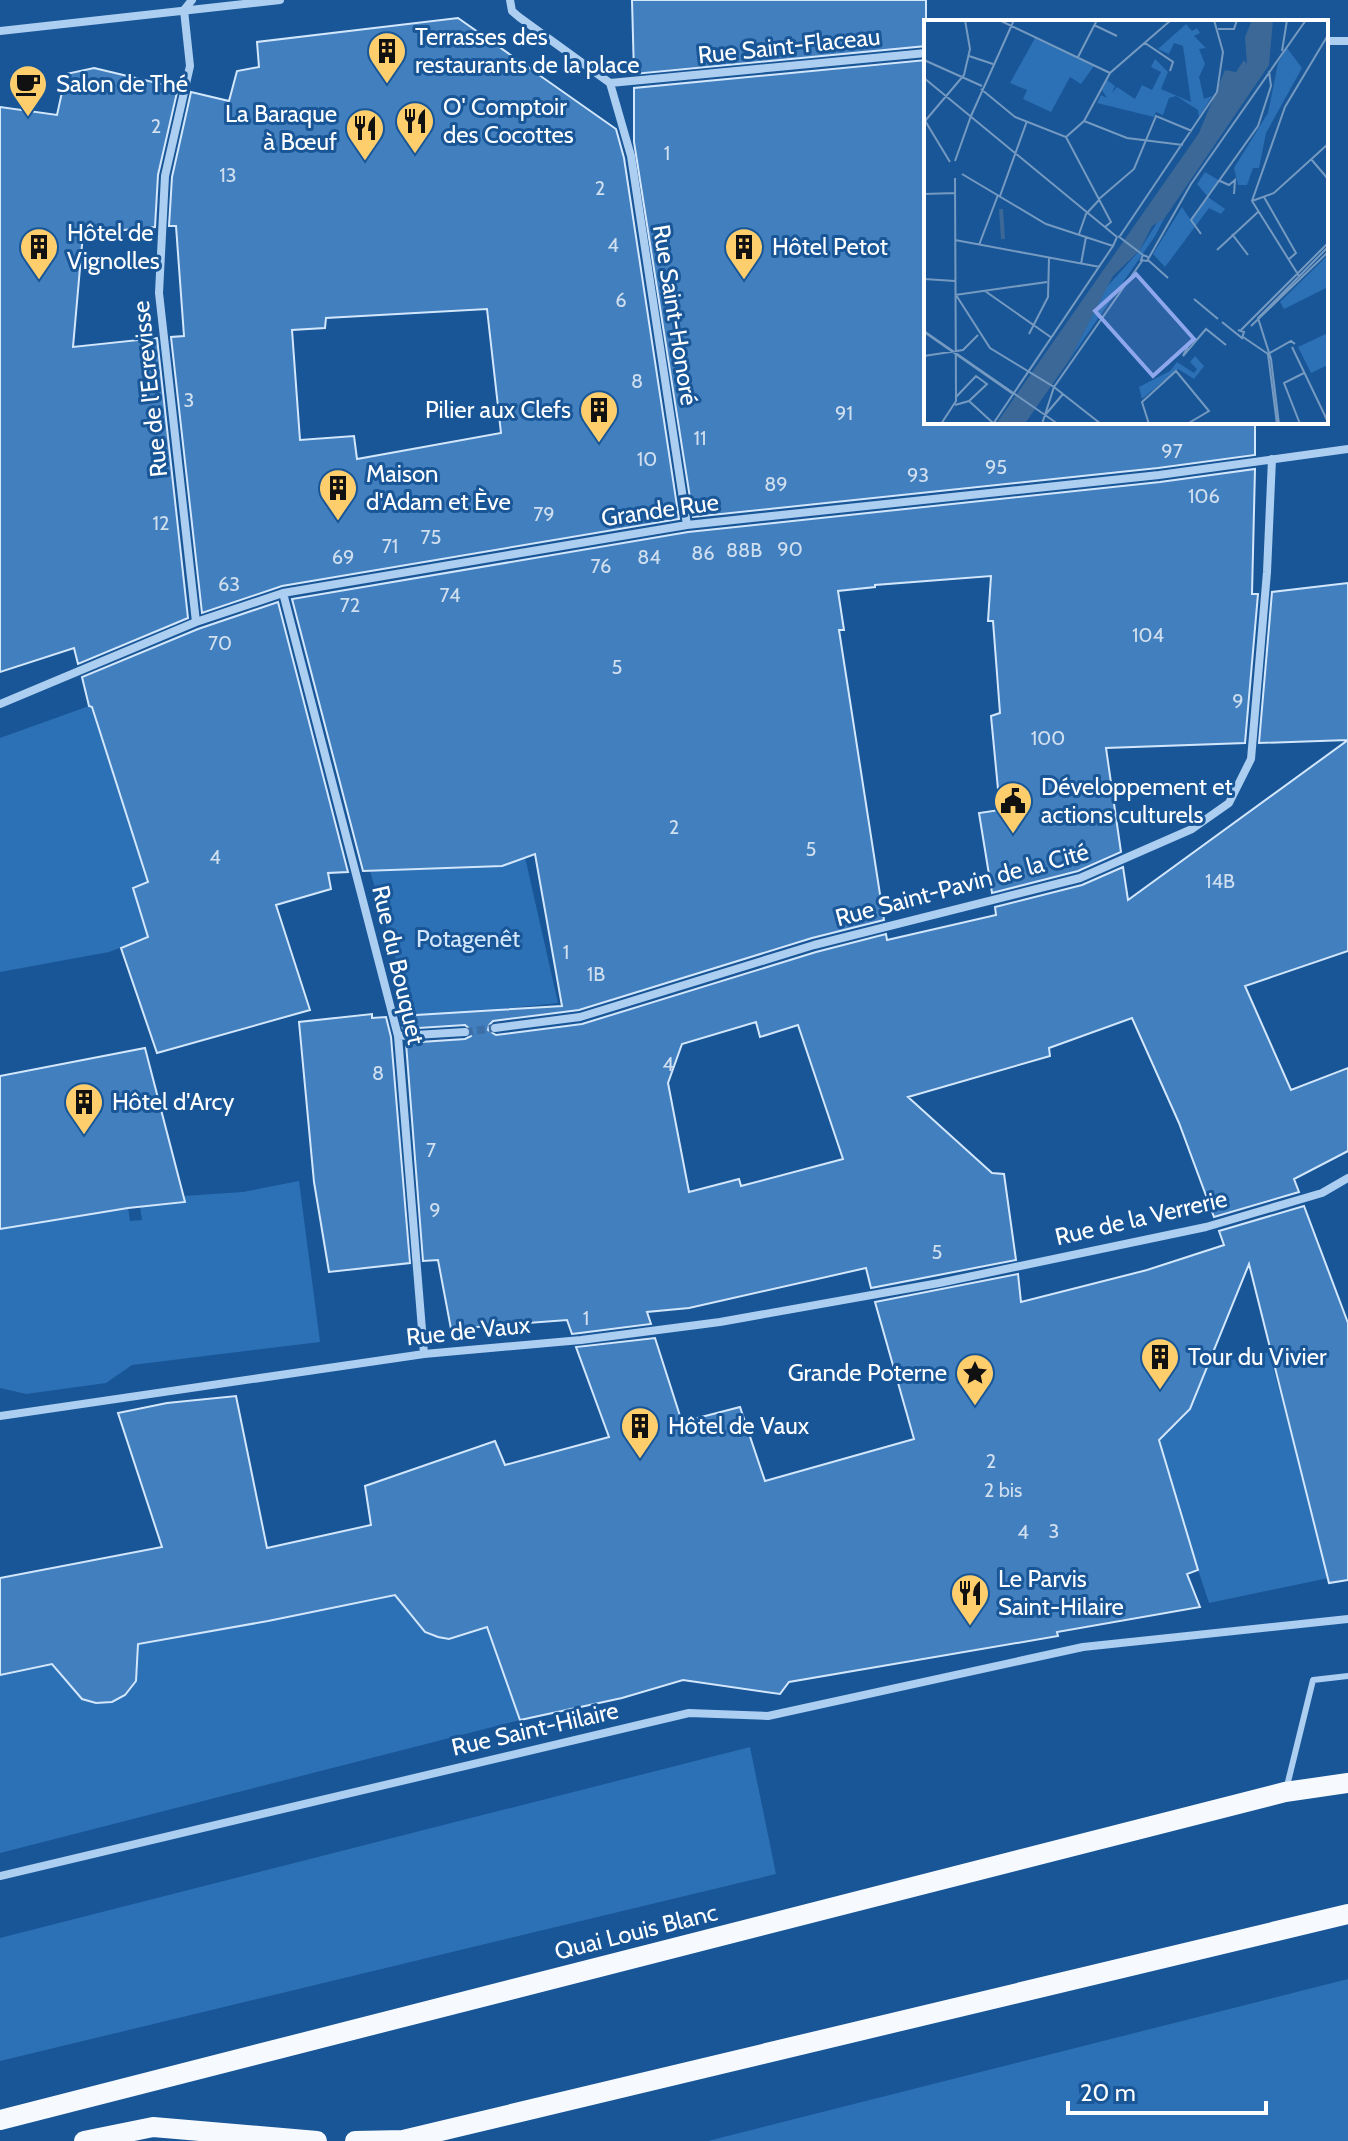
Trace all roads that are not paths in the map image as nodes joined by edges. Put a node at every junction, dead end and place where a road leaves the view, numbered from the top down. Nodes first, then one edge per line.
1 (192, 0) edge
2 (280, 0) edge
3 (510, 0) edge
4 (184, 10) junction
5 (0, 31) edge
6 (924, 53) edge
7 (610, 83) junction
8 (1348, 449) edge
9 (1272, 459) junction
10 (687, 525) junction
11 (283, 593) junction
12 (196, 622) junction
13 (0, 704) edge
14 (495, 1028) tunnel mouth
15 (465, 1032) tunnel mouth
16 (398, 1036) junction
17 (1348, 1178) edge
18 (939, 1283) joint
19 (424, 1354) junction
20 (0, 1416) edge
21 (1348, 1619) edge
22 (1348, 1676) edge
23 (1348, 1783) edge
24 (1285, 1792) junction
25 (0, 1876) edge
26 (1348, 1914) edge
27 (0, 2120) edge
28 (84, 2141) edge
29 (317, 2141) edge
30 (355, 2141) edge

1 - 4 street
2 - 4 street
3 - 7 street
4 - 5 street
4 - 12 street, Rue de l'Ecrevisse
6 - 7 street, Rue Saint-Flaceau
7 - 10 street, Rue Saint-Honoré
8 - 9 street, Grande Rue
9 - 10 street, Grande Rue
9 - 14 street, Rue Saint-Pavin de la Cité
10 - 11 street, Grande Rue
11 - 12 street, Grande Rue
11 - 16 street, Rue du Bouquet
12 - 13 street, Grande Rue
15 - 16 street
16 - 19 street, Rue du Bouquet
17 - 18 street, Rue de la Verrerie
18 - 19 street, Rue de Vaux
19 - 20 street, Rue de Vaux
21 - 25 street, Rue Saint-Hilaire
22 - 24 lane
23 - 24 main road, Quai Louis Blanc
24 - 27 main road, Quai Louis Blanc
26 - 30 main road
28 - 29 main road

